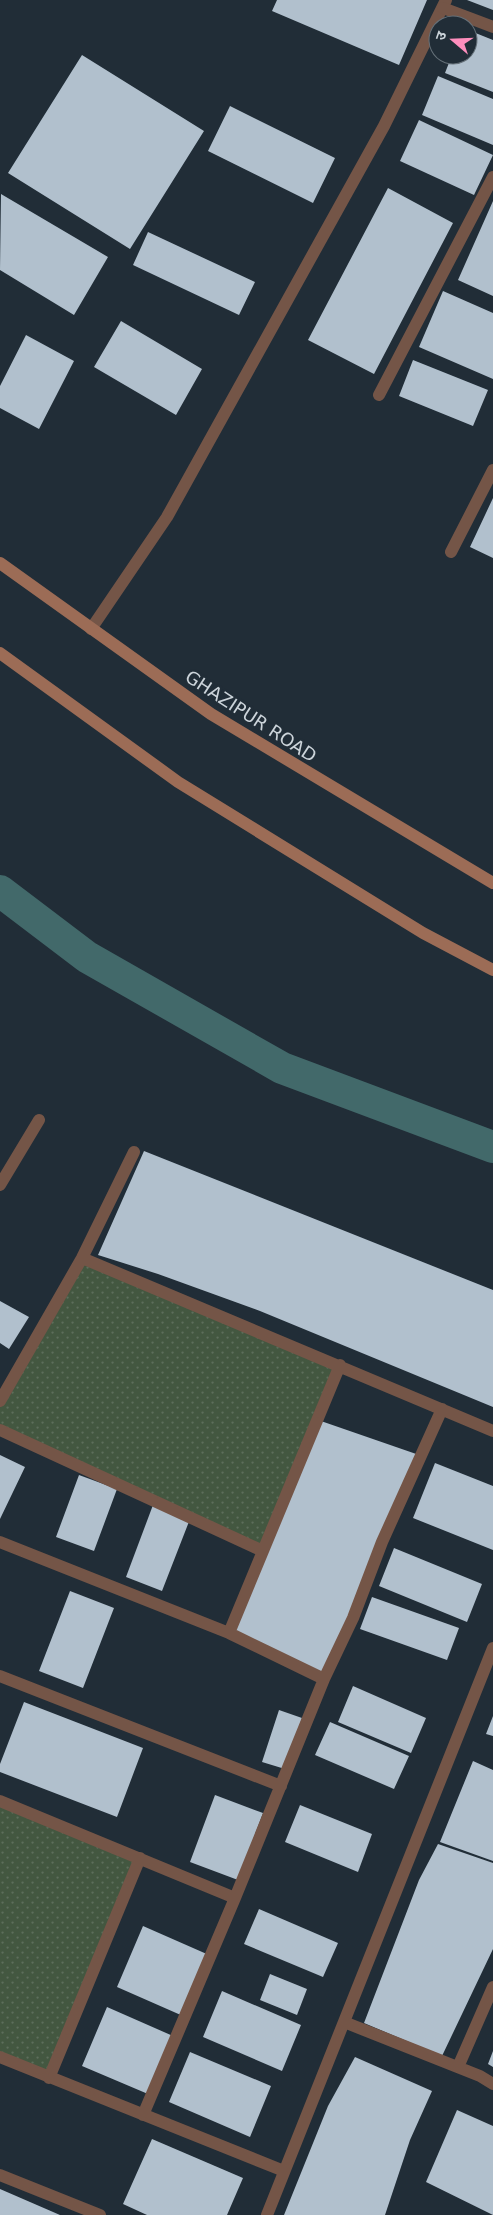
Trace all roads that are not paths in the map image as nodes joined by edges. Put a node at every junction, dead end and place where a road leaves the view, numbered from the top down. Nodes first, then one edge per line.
1 (444, 4) edge
2 (493, 27) edge
3 (493, 177) edge
4 (379, 395) dead end
5 (493, 470) edge
6 (451, 552) dead end
7 (0, 563) edge
8 (91, 629) junction
9 (0, 653) edge
10 (493, 884) edge
11 (493, 970) edge
12 (39, 1120) dead end
13 (134, 1152) dead end
14 (0, 1185) edge
15 (82, 1258) junction
16 (340, 1365) junction
17 (0, 1401) edge
18 (442, 1409) junction
19 (0, 1430) edge
20 (493, 1432) edge
21 (0, 1542) edge
22 (263, 1551) junction
23 (229, 1633) junction
24 (493, 1648) edge
25 (0, 1676) edge
26 (324, 1679) junction
27 (280, 1786) junction
28 (0, 1801) edge
29 (140, 1858) junction
30 (235, 1898) junction
31 (493, 1987) edge
32 (344, 2022) junction
33 (0, 2057) edge
34 (458, 2068) junction
35 (49, 2078) junction
36 (493, 2084) edge
37 (143, 2115) junction
38 (284, 2171) junction
39 (0, 2175) edge
40 (100, 2215) edge
41 (267, 2215) edge

1 - 2 street
1 - 8 street
3 - 4 street
5 - 6 street
7 - 8 main road, GHAZIPUR ROAD
8 - 10 main road, GHAZIPUR ROAD
9 - 11 main road
12 - 14 street
13 - 15 street
15 - 16 street
15 - 17 street
16 - 18 street
16 - 22 street
18 - 20 street
18 - 26 street
19 - 22 street
21 - 23 street
22 - 23 street
23 - 26 street
24 - 32 street
25 - 27 street
26 - 27 street
27 - 30 street
28 - 29 street
29 - 30 street
29 - 35 street
30 - 37 street
31 - 34 street
32 - 34 street
32 - 38 street
33 - 35 street
34 - 36 street
35 - 37 street
37 - 38 street
38 - 41 street
39 - 40 street

